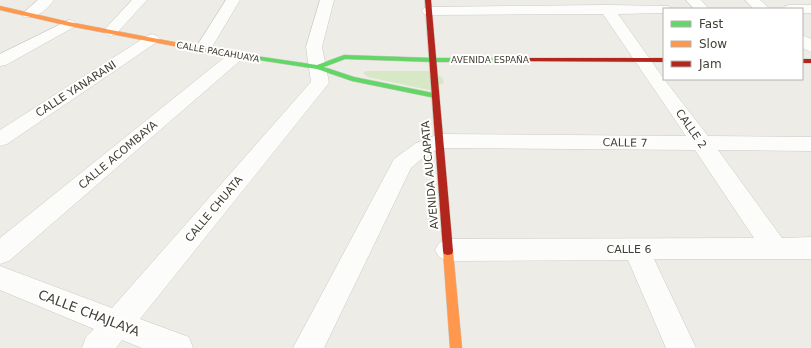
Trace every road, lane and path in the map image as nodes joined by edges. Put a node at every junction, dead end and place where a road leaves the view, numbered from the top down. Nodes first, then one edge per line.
1 (47, 0) edge
2 (140, 0) edge
3 (233, 0) edge
4 (327, 0) edge
5 (693, 0) edge
6 (752, 0) edge
7 (428, 5) edge
8 (524, 5) edge
9 (611, 6) edge
10 (0, 8) edge
11 (701, 8) edge
12 (763, 8) edge
13 (663, 9) edge
14 (29, 14) junction
15 (69, 24) junction
16 (111, 31) junction
17 (152, 39) junction
18 (803, 41) edge
19 (811, 47) edge
20 (203, 49) junction
21 (236, 56) junction
22 (433, 60) junction
23 (643, 60) junction
24 (663, 60) edge
25 (0, 61) edge
26 (318, 67) junction
27 (435, 96) junction
28 (0, 139) edge
29 (439, 142) junction
30 (702, 144) junction
31 (811, 144) edge
32 (636, 249) junction
33 (448, 250) junction
34 (799, 252) edge
35 (0, 253) edge
36 (0, 278) edge
37 (117, 324) junction
38 (97, 348) edge
39 (178, 348) edge
40 (308, 348) edge
41 (456, 348) edge
42 (681, 348) edge

1 - 14 street
2 - 16 street
3 - 20 street
4 - 26 street, CALLE CHUATA
5 - 11 street
6 - 12 street
7 - 8 street
7 - 22 street, AVENIDA AUCAPATA
8 - 9 street
9 - 13 street
9 - 23 street, CALLE 2
10 - 14 street, CALLE PACAHUAYA
14 - 15 street, CALLE PACAHUAYA
15 - 16 street, CALLE PACAHUAYA
15 - 25 street
16 - 17 street, CALLE PACAHUAYA
17 - 20 street, CALLE PACAHUAYA
17 - 28 street, CALLE YANARANI
18 - 19 street
20 - 21 street, CALLE PACAHUAYA
21 - 26 street, CALLE PACAHUAYA
21 - 35 street, CALLE ACOMBAYA
22 - 23 street, AVENIDA ESPAÑA
22 - 26 street, AVENIDA ESPAÑA
22 - 27 street, AVENIDA AUCAPATA
23 - 24 street, AVENIDA ESPAÑA
23 - 30 street, CALLE 2
26 - 27 street, CALLE PACAHUAYA
26 - 37 street, CALLE CHUATA
27 - 29 street, AVENIDA AUCAPATA
29 - 30 street, CALLE 7
29 - 33 street, AVENIDA AUCAPATA
29 - 40 street
30 - 31 street, CALLE 7
30 - 34 street, CALLE 2
32 - 33 street, CALLE 6
32 - 34 street, CALLE 6
32 - 42 street
33 - 41 street, AVENIDA AUCAPATA
36 - 37 street, CALLE CHAJLAYA
37 - 38 street, CALLE CHUATA
37 - 39 street, CALLE CHAJLAYA

